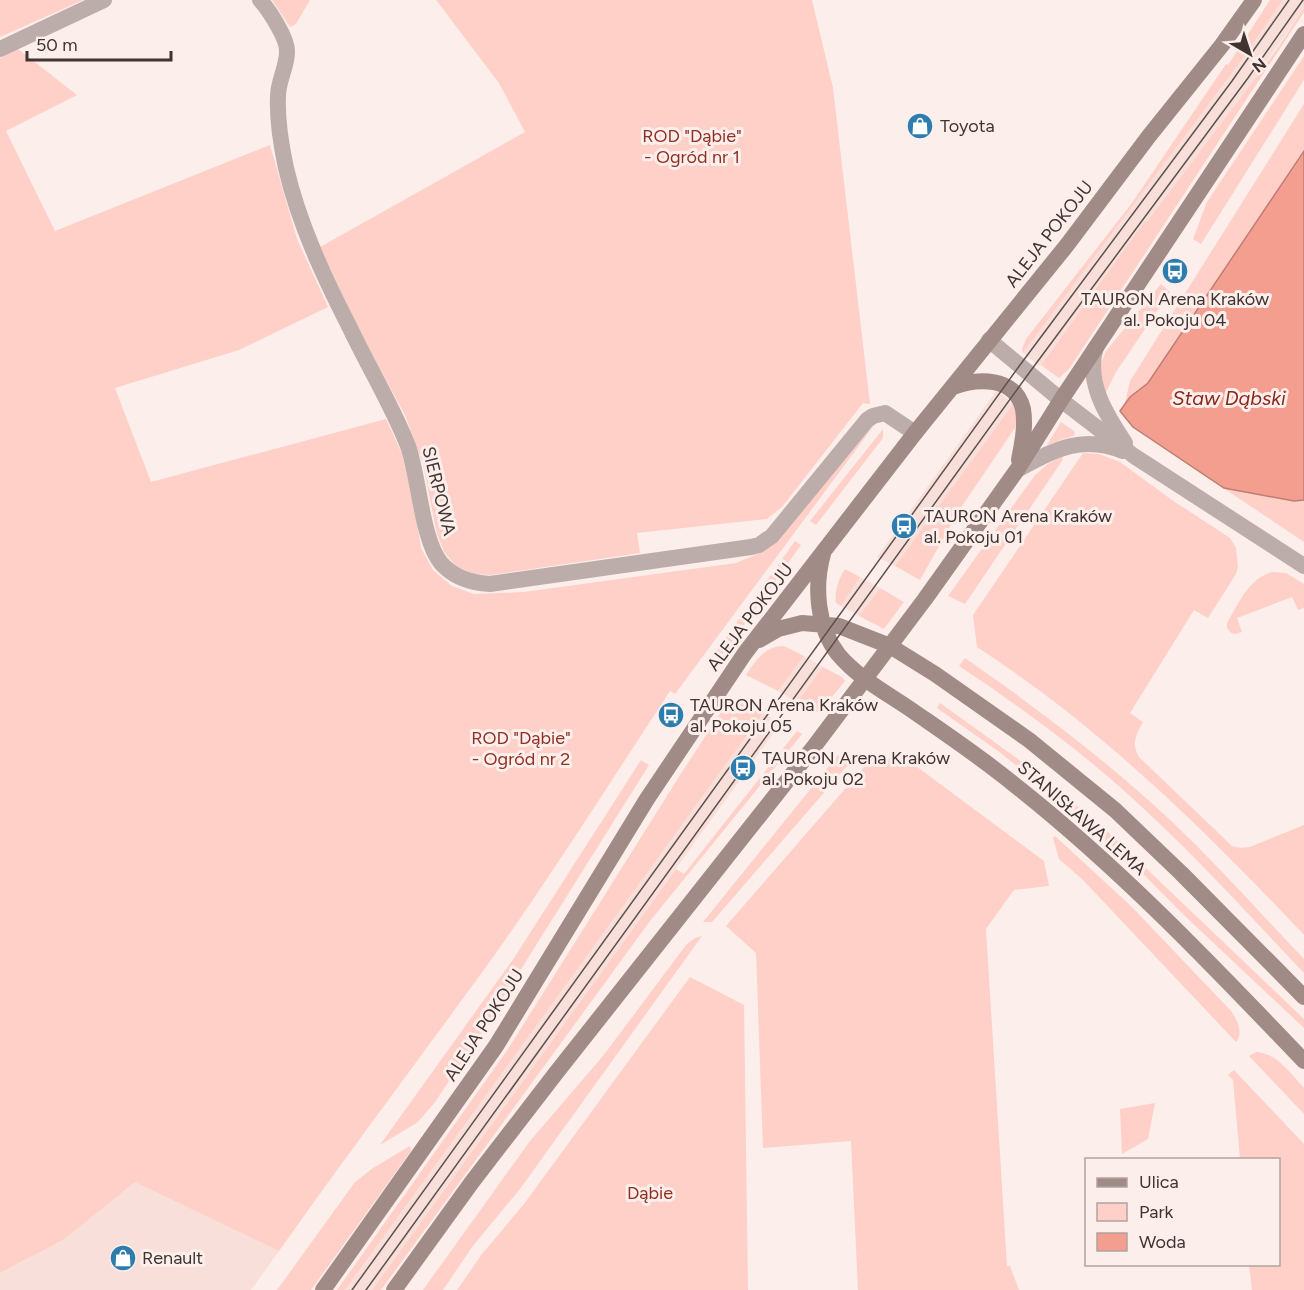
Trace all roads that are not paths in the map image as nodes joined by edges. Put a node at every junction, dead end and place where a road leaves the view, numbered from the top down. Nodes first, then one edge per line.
1 (104, 0) edge
2 (260, 0) edge
3 (1254, 0) edge
4 (1304, 34) edge
5 (0, 49) edge
6 (989, 340) junction
7 (1096, 347) junction
8 (952, 387) junction
9 (1061, 400) junction
10 (915, 433) junction
11 (1134, 456) junction
12 (1017, 470) junction
13 (825, 550) junction
14 (1304, 567) edge
15 (823, 624) junction
16 (890, 646) junction
17 (745, 653) junction
18 (865, 679) junction
19 (1304, 997) edge
20 (1304, 1061) edge
21 (323, 1290) edge
22 (394, 1290) edge

1 - 5 street
2 - 10 street, SIERPOWA
3 - 6 main road, ALEJA POKOJU
4 - 7 main road
6 - 8 main road, ALEJA POKOJU
6 - 9 street
7 - 9 main road
7 - 11 street
8 - 10 main road, ALEJA POKOJU
8 - 12 main road
9 - 11 street
9 - 12 main road
10 - 13 main road, ALEJA POKOJU
11 - 12 street
11 - 14 street
12 - 16 main road
13 - 15 main road, STANISŁAWA LEMA
13 - 17 main road, ALEJA POKOJU
15 - 16 main road, STANISŁAWA LEMA
15 - 17 main road, STANISŁAWA LEMA
15 - 18 main road, STANISŁAWA LEMA
16 - 18 main road
16 - 19 main road, STANISŁAWA LEMA
17 - 21 main road, ALEJA POKOJU
18 - 20 main road, STANISŁAWA LEMA
18 - 22 main road

